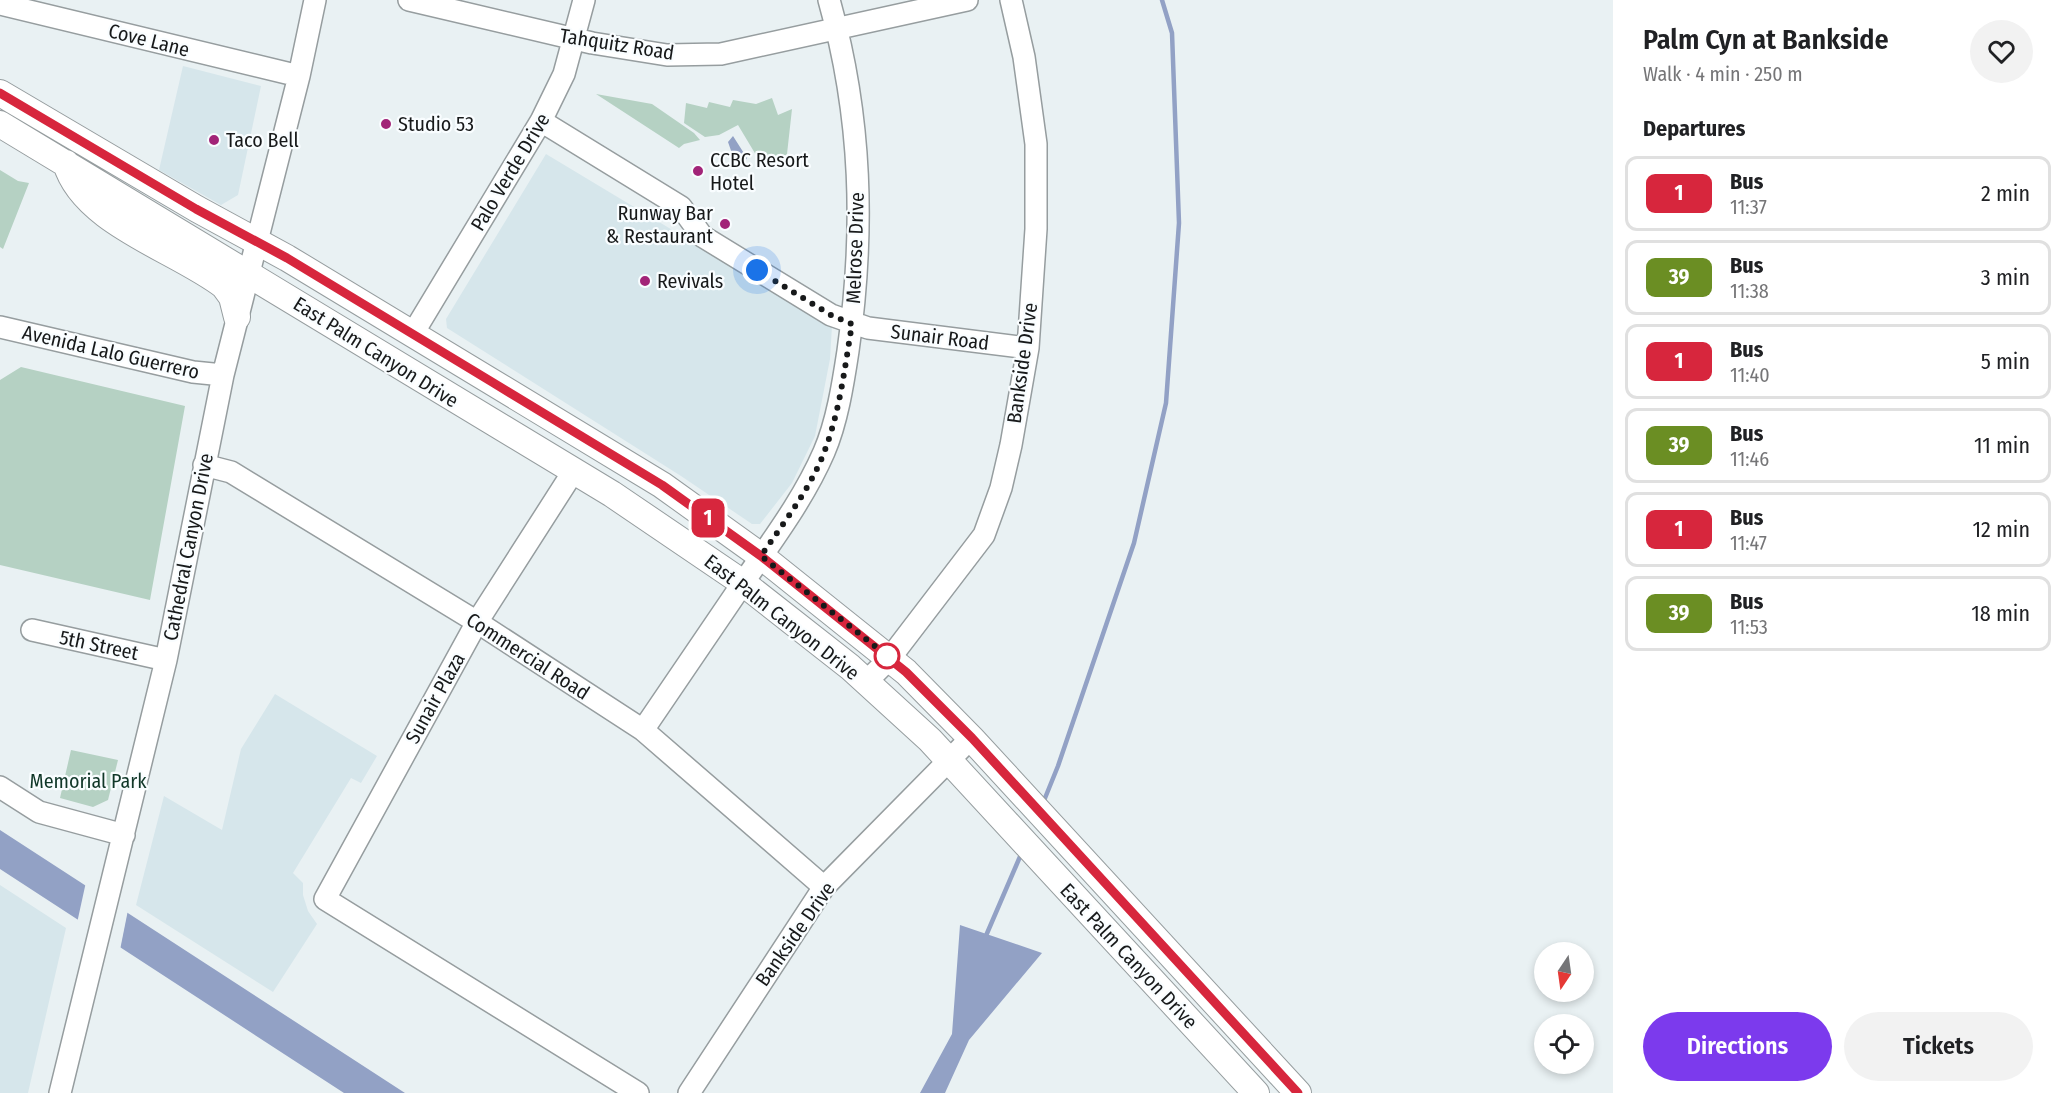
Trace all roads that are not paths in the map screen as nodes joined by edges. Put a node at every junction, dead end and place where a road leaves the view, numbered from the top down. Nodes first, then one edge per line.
1 (315, 0) edge
2 (409, 0) edge
3 (584, 0) edge
4 (829, 0) edge
5 (967, 0) edge
6 (1011, 0) edge
7 (0, 4) edge
8 (837, 29) junction
9 (575, 39) junction
10 (298, 76) junction
11 (4, 92) edge
12 (541, 121) junction
13 (0, 124) edge
14 (65, 163) junction
15 (258, 241) junction
16 (248, 273) junction
17 (237, 317) junction
18 (852, 324) junction
19 (0, 327) edge
20 (412, 335) junction
21 (1028, 348) junction
22 (223, 375) junction
23 (506, 432) junction
24 (594, 445) junction
25 (204, 465) junction
26 (573, 472) junction
27 (761, 556) junction
28 (743, 583) junction
29 (477, 622) junction
30 (32, 630) dead end
31 (890, 658) junction
32 (166, 660) junction
33 (866, 682) junction
34 (644, 730) junction
35 (972, 738) junction
36 (950, 760) junction
37 (0, 787) edge
38 (124, 835) junction
39 (825, 887) junction
40 (60, 1093) edge
41 (638, 1093) edge
42 (688, 1093) edge
43 (1256, 1093) edge
44 (1298, 1093) edge

1 - 10 street, Cathedral Canyon Drive
2 - 9 street, Tahquitz Road
3 - 9 street, Palo Verde Drive
4 - 8 street, Melrose Drive
5 - 8 street, Tahquitz Road
6 - 21 street, Bankside Drive
7 - 10 street, Cove Lane
8 - 9 street, Tahquitz Road
8 - 18 street, Melrose Drive
9 - 12 street, Palo Verde Drive
10 - 15 street, Cathedral Canyon Drive
11 - 15 main road, East Palm Canyon Drive
12 - 18 street, Sunair Road
12 - 20 street, Palo Verde Drive
13 - 14 main road, East Palm Canyon Drive
14 - 16 main road, East Palm Canyon Drive
14 - 17 main road
15 - 16 street, Cathedral Canyon Drive
15 - 20 main road, East Palm Canyon Drive
16 - 17 street, Cathedral Canyon Drive
16 - 23 main road, East Palm Canyon Drive
17 - 22 street, Cathedral Canyon Drive
18 - 21 street, Sunair Road
18 - 27 street, Melrose Drive
19 - 22 street, Avenida Lalo Guerrero
20 - 24 main road, East Palm Canyon Drive
21 - 31 street, Bankside Drive
22 - 25 street, Cathedral Canyon Drive
23 - 24 main road
23 - 26 main road, East Palm Canyon Drive
24 - 27 main road, East Palm Canyon Drive
25 - 29 street, Commercial Road
25 - 32 street, Cathedral Canyon Drive
26 - 28 main road, East Palm Canyon Drive
26 - 29 street, Sunair Plaza
27 - 28 street, Melrose Drive
27 - 31 main road, East Palm Canyon Drive
28 - 33 main road, East Palm Canyon Drive
28 - 34 street, Melrose Drive
29 - 34 street, Commercial Road
29 - 41 street, Sunair Plaza
30 - 32 street, 5th Street
31 - 33 street, Bankside Drive
31 - 35 main road, East Palm Canyon Drive
32 - 38 street, Cathedral Canyon Drive
33 - 36 main road, East Palm Canyon Drive
34 - 39 street, Commercial Road
35 - 36 street, Bankside Drive
35 - 44 main road, East Palm Canyon Drive
36 - 39 street, Bankside Drive
36 - 43 main road, East Palm Canyon Drive
37 - 38 street
38 - 40 street, Cathedral Canyon Drive
39 - 42 street, Bankside Drive

